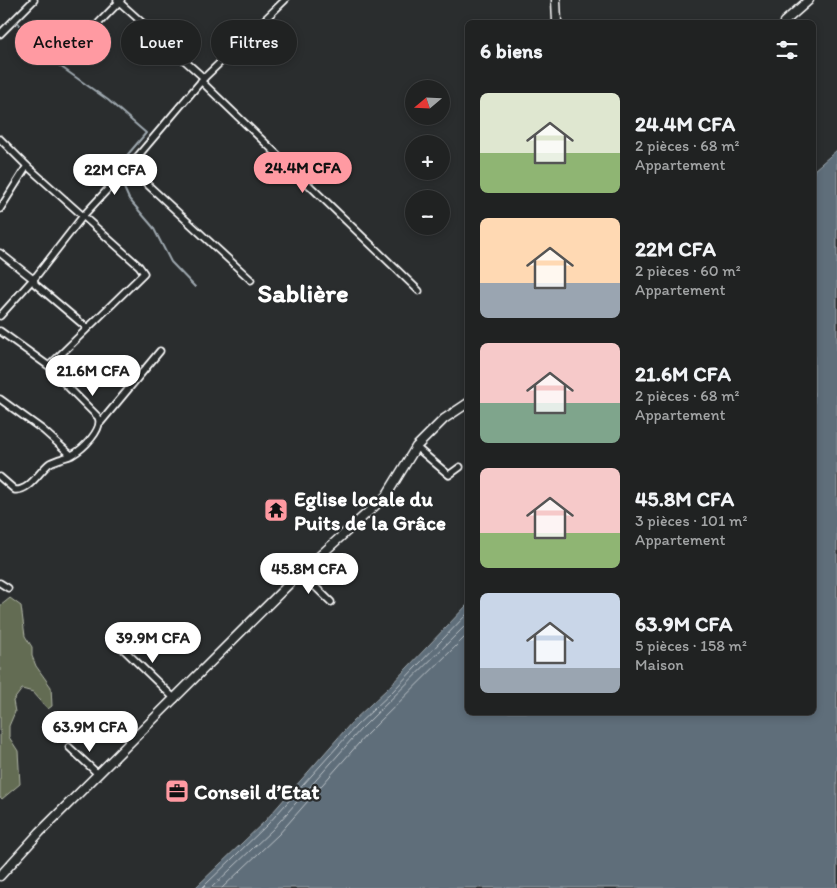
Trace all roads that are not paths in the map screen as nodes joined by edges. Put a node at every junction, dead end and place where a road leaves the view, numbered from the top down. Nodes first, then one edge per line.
1 (34, 0) edge
2 (556, 0) edge
3 (809, 0) edge
4 (119, 1) edge
5 (282, 1) edge
6 (101, 20) edge
7 (557, 20) edge
8 (786, 20) edge
9 (0, 34) edge
10 (203, 80) junction
11 (0, 139) edge
12 (132, 162) junction
13 (27, 166) junction
14 (0, 208) edge
15 (83, 216) junction
16 (0, 253) edge
17 (34, 278) junction
18 (251, 280) dead end
19 (419, 291) dead end
20 (0, 316) edge
21 (87, 328) junction
22 (0, 331) edge
23 (160, 351) dead end
24 (50, 367) junction
25 (0, 398) edge
26 (465, 405) edge
27 (101, 422) junction
28 (416, 447) junction
29 (71, 456) junction
30 (460, 467) dead end
31 (0, 477) edge
32 (301, 573) junction
33 (0, 582) edge
34 (8, 588) dead end
35 (331, 602) dead end
36 (117, 643) dead end
37 (175, 699) junction
38 (69, 747) dead end
39 (98, 774) junction
40 (0, 876) edge

1 - 9 street
2 - 7 main road
3 - 8 main road
4 - 6 street
4 - 10 street
5 - 10 street
10 - 12 street
10 - 19 street
11 - 13 street
12 - 15 street
12 - 18 street
13 - 14 street
13 - 15 street
15 - 17 street
15 - 21 street
16 - 17 street
17 - 20 street
17 - 21 street
21 - 24 street
22 - 24 street
23 - 27 street
24 - 27 street
25 - 29 street
26 - 28 main road
27 - 29 street
28 - 30 street
28 - 32 main road
29 - 31 street
32 - 35 street
32 - 37 main road
33 - 34 street
36 - 37 street
37 - 39 main road
38 - 39 street
39 - 40 main road

